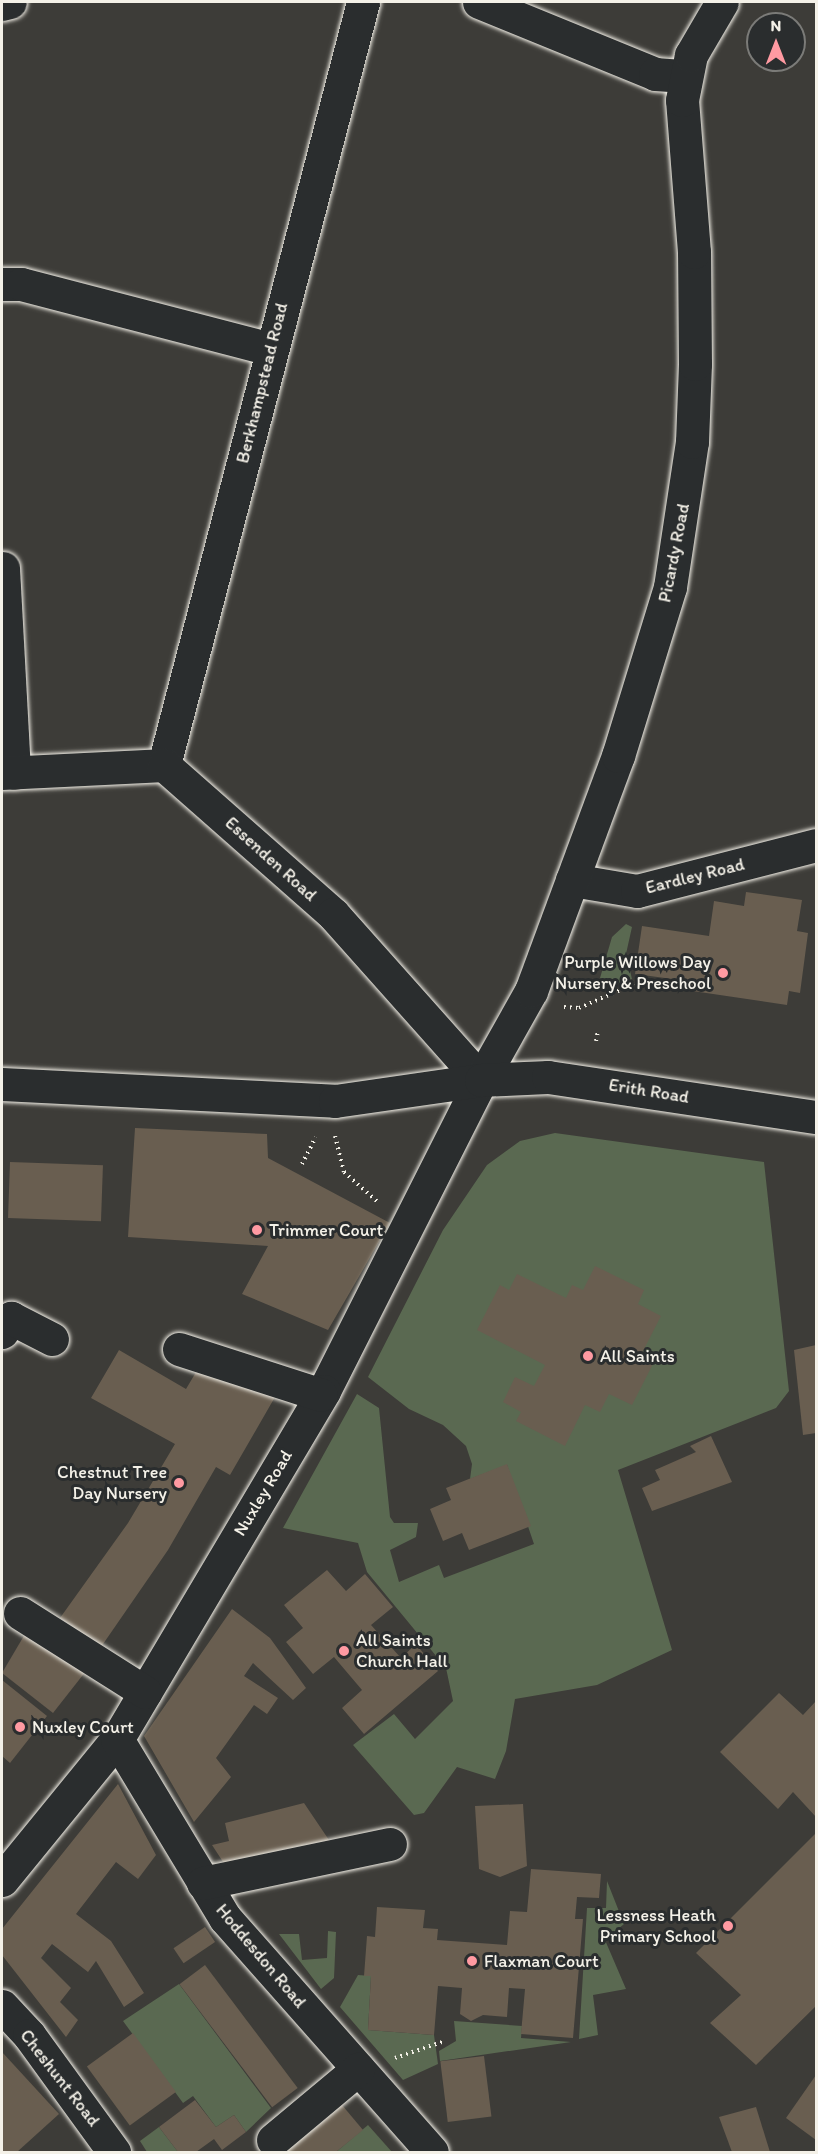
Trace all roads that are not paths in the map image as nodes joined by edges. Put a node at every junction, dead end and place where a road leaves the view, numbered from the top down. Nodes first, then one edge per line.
1 (363, 2) edge
2 (479, 2) edge
3 (722, 2) edge
4 (685, 76) junction
5 (2, 284) edge
6 (271, 349) junction
7 (3, 568) edge
8 (164, 765) junction
9 (8, 773) edge
10 (816, 844) edge
11 (572, 880) junction
12 (481, 1080) junction
13 (2, 1084) edge
14 (816, 1117) edge
15 (2, 1332) edge
16 (52, 1339) dead end
17 (179, 1349) dead end
18 (321, 1395) junction
19 (20, 1613) dead end
20 (145, 1692) junction
21 (117, 1739) junction
22 (390, 1844) dead end
23 (2, 1880) edge
24 (203, 1883) junction
25 (2, 2006) edge
26 (373, 2065) junction
27 (273, 2140) dead end
28 (114, 2152) edge
29 (432, 2152) edge

1 - 6 street, Berkhampstead Road
2 - 4 street
3 - 4 street, Picardy Road
4 - 11 street, Picardy Road
5 - 6 street
6 - 8 street, Berkhampstead Road
7 - 9 street
8 - 9 street
8 - 12 street, Essenden Road
10 - 11 street, Eardley Road
11 - 12 street, Picardy Road
12 - 13 street, Erith Road
12 - 14 street, Erith Road
12 - 18 street, Nuxley Road
15 - 16 street
17 - 18 street
18 - 20 street, Nuxley Road
19 - 20 street
20 - 21 street, Nuxley Road
21 - 23 street, Nuxley Road
21 - 24 street, Hoddesdon Road
22 - 24 street
24 - 26 street, Hoddesdon Road
25 - 28 street, Cheshunt Road
26 - 27 street
26 - 29 street, Hoddesdon Road

